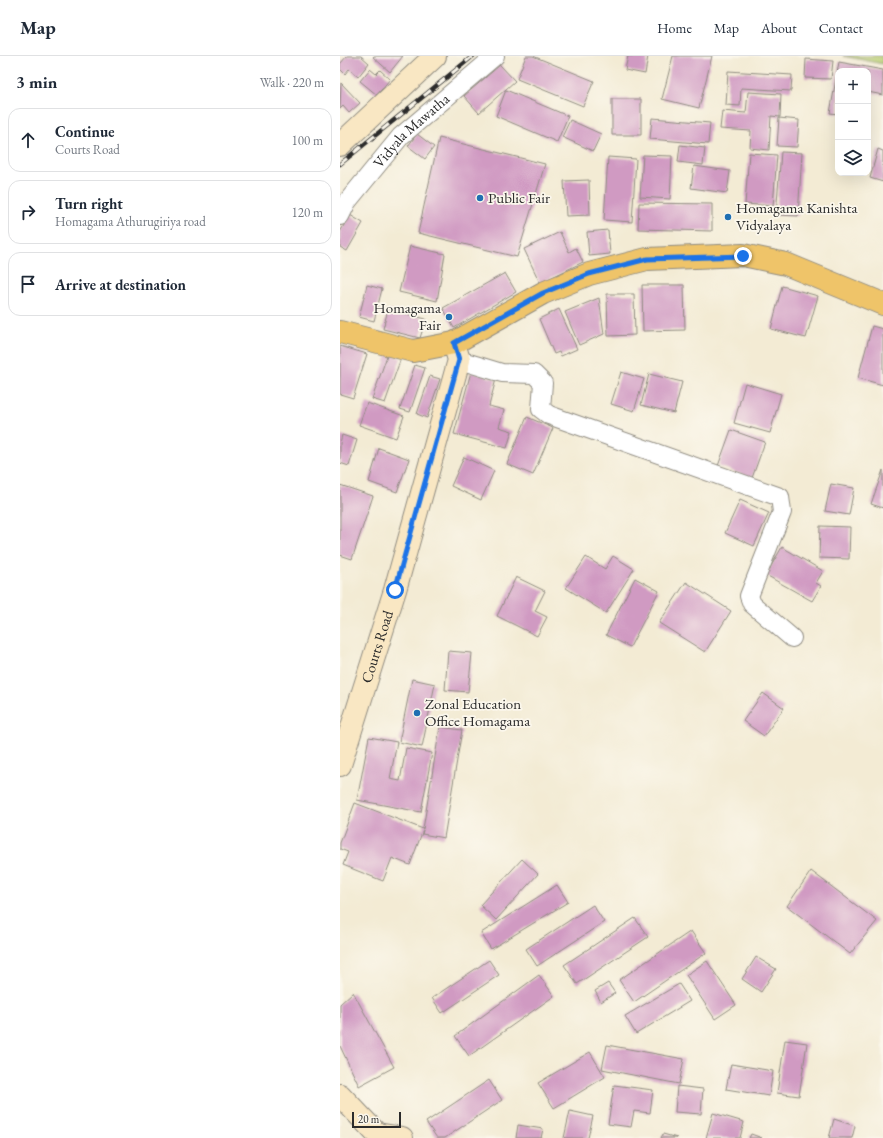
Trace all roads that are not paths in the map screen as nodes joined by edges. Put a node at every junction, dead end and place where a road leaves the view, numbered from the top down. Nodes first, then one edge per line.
1 (435, 56) edge
2 (495, 56) edge
3 (340, 146) edge
4 (340, 216) edge
5 (883, 304) edge
6 (340, 332) edge
7 (456, 352) junction
8 (792, 638) dead end
9 (340, 765) edge
10 (340, 1095) edge
11 (402, 1138) edge

1 - 3 street
2 - 4 street, Vidyala Mawatha
5 - 7 main road
6 - 7 main road
7 - 8 street
7 - 9 street, Courts Road
10 - 11 street

